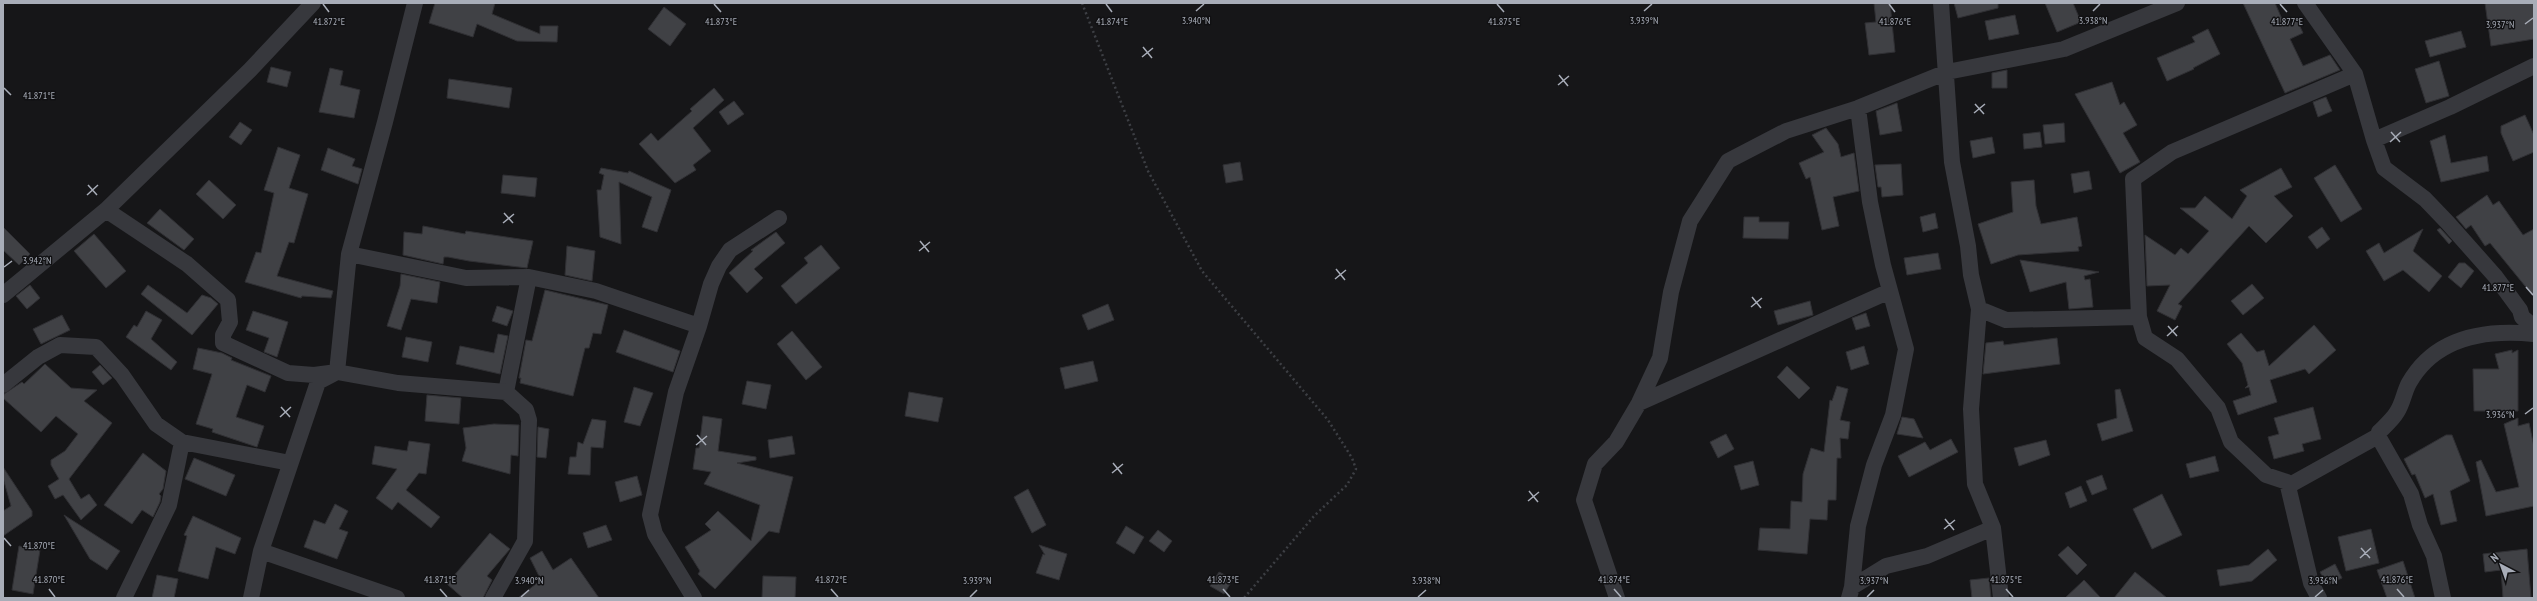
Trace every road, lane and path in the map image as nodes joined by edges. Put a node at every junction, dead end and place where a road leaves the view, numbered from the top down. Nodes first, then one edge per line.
1 (313, 3) edge
2 (415, 3) edge
3 (1082, 3) edge
4 (1941, 3) edge
5 (2177, 3) edge
6 (2305, 3) edge
7 (2534, 66) edge
8 (1947, 72) junction
9 (2355, 74) junction
10 (1858, 108) junction
11 (2374, 140) junction
12 (106, 210) junction
13 (779, 218) dead end
14 (349, 254) junction
15 (529, 277) junction
16 (1890, 291) junction
17 (3, 295) edge
18 (1979, 309) junction
19 (2140, 317) junction
20 (699, 326) junction
21 (2534, 327) edge
22 (2534, 334) edge
23 (336, 372) junction
24 (3, 385) edge
25 (506, 392) junction
26 (1639, 403) junction
27 (2378, 436) junction
28 (182, 442) junction
29 (290, 463) junction
30 (2287, 482) junction
31 (1993, 528) junction
32 (261, 551) junction
33 (1850, 593) edge
34 (124, 598) edge
35 (251, 598) edge
36 (397, 598) edge
37 (493, 598) edge
38 (694, 598) edge
39 (1244, 598) edge
40 (1617, 598) edge
41 (2001, 598) edge
42 (2319, 598) edge
43 (2443, 598) edge

1 - 12 street
2 - 14 street
3 - 39 path
4 - 8 street
5 - 8 street
6 - 9 street
7 - 11 street
8 - 10 street
8 - 18 street
9 - 11 street
9 - 19 street
10 - 16 street
10 - 26 street
11 - 21 street
12 - 17 street
12 - 23 street
13 - 20 street
14 - 15 street
14 - 23 street
15 - 20 street
15 - 25 street
16 - 26 street
16 - 33 street
18 - 19 street
18 - 31 street
19 - 30 street
20 - 38 street
22 - 27 street
23 - 25 street
23 - 29 street
24 - 28 street
25 - 37 street
26 - 40 street
27 - 30 street
27 - 43 street
28 - 29 street
28 - 34 street
29 - 32 street
30 - 42 street
31 - 33 street
31 - 41 street
32 - 35 street
32 - 36 street

